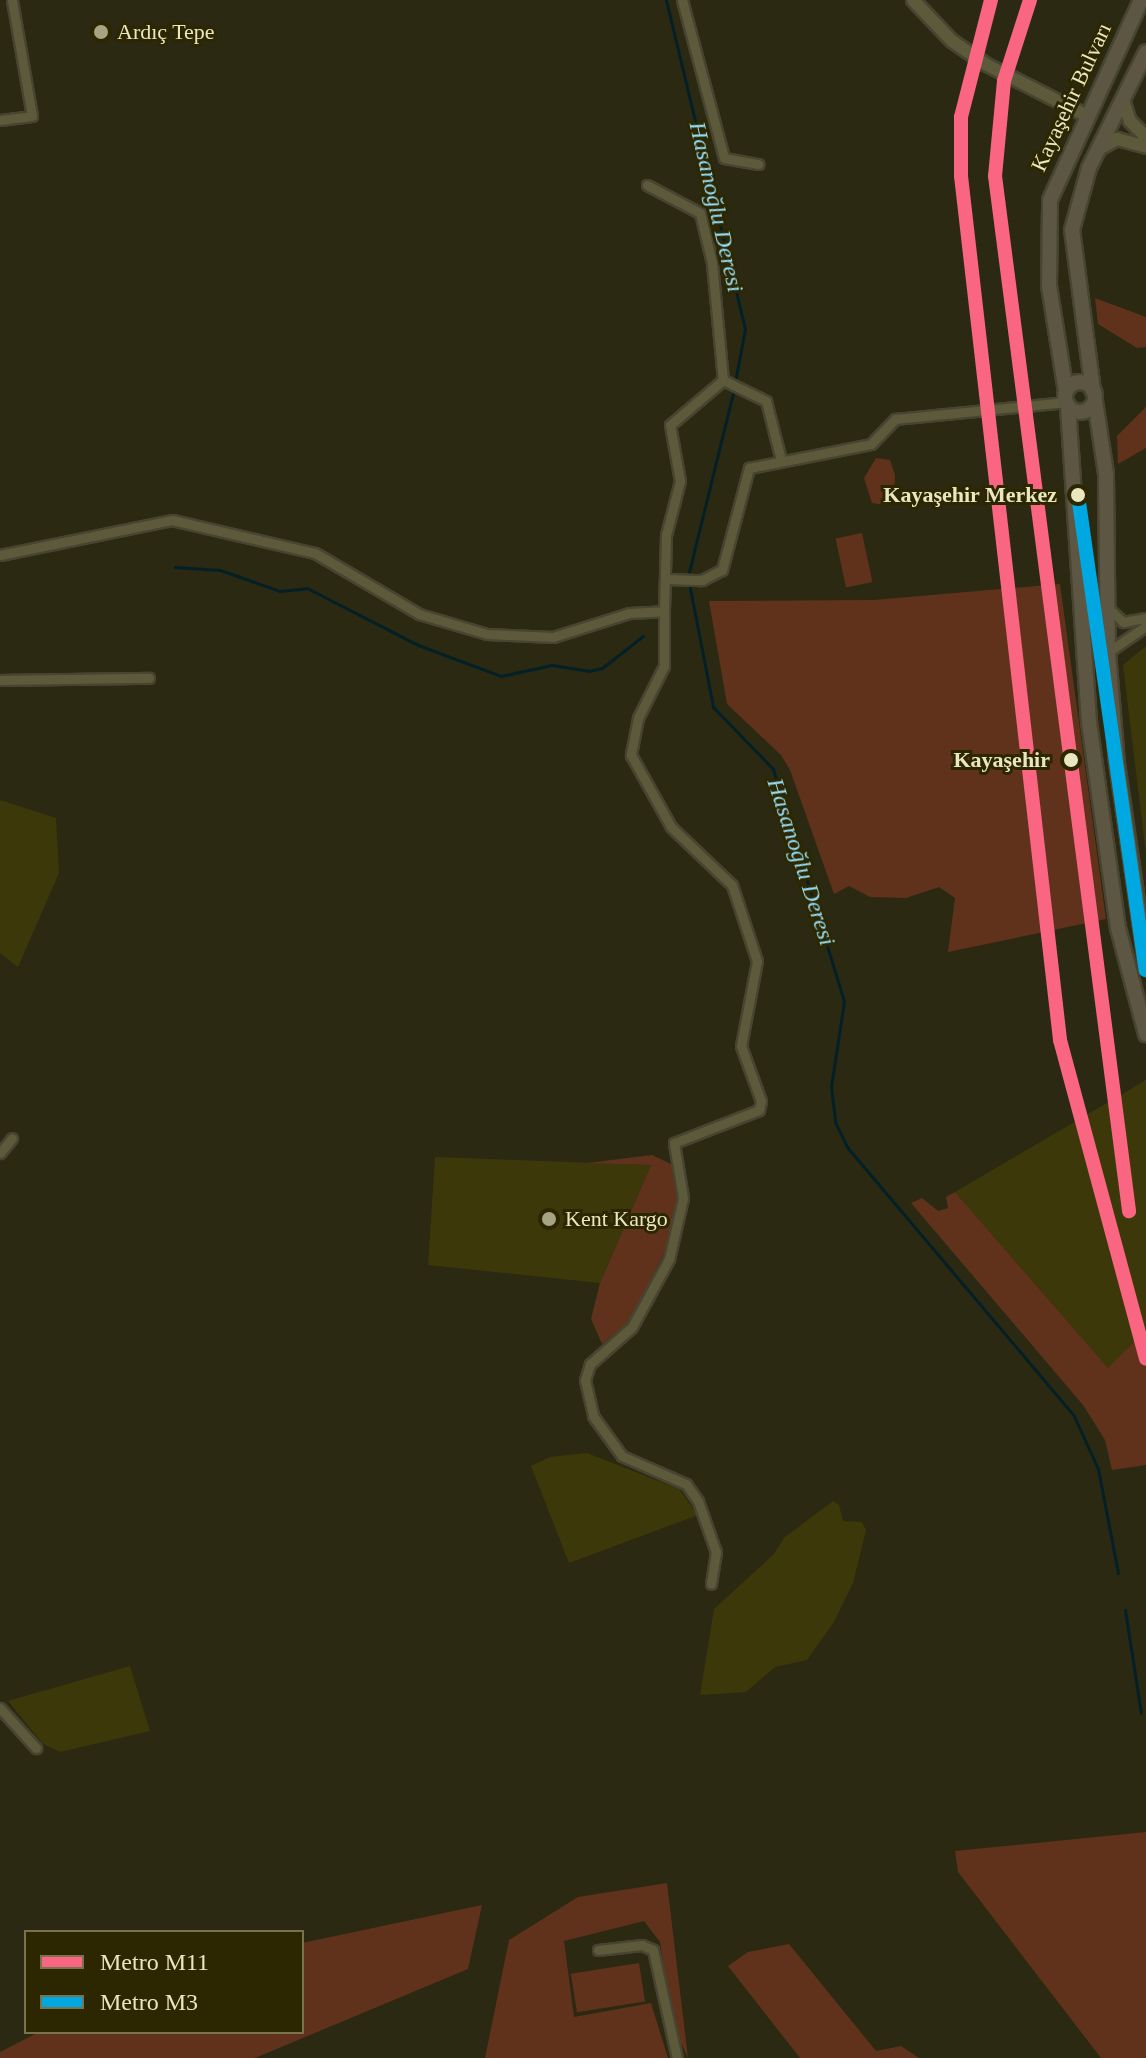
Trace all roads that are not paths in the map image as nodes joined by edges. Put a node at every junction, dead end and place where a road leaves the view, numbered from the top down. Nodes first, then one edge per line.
1 (12, 0) edge
2 (682, 0) edge
3 (913, 0) edge
4 (1141, 0) edge
5 (1146, 52) edge
6 (1123, 100) junction
7 (1085, 115) junction
8 (0, 120) edge
9 (1146, 137) edge
10 (1146, 147) edge
11 (1099, 149) junction
12 (758, 164) dead end
13 (647, 185) dead end
14 (1047, 263) junction
15 (1075, 266) junction
16 (732, 383) junction
17 (1094, 396) junction
18 (1067, 400) junction
19 (781, 460) junction
20 (0, 555) edge
21 (667, 579) junction
22 (1107, 607) junction
23 (664, 611) junction
24 (1146, 618) edge
25 (1146, 626) edge
26 (1108, 652) junction
27 (149, 678) dead end
28 (0, 680) edge
29 (1146, 962) edge
30 (1146, 1034) edge
31 (12, 1138) dead end
32 (0, 1153) edge
33 (711, 1584) dead end
34 (0, 1708) edge
35 (36, 1748) dead end
36 (598, 1950) dead end
37 (677, 2058) edge

1 - 8 street
2 - 12 street
3 - 7 street
4 - 7 main road, Kayaşehir Bulvarı
5 - 6 main road
6 - 9 street
6 - 11 main road
7 - 14 main road, Kayaşehir Bulvarı
10 - 11 street
11 - 15 main road
13 - 16 street
14 - 15 main road
14 - 18 main road, Kayaşehir Bulvarı
15 - 17 main road
16 - 19 street
16 - 21 street
17 - 18 main road
17 - 18 main road
17 - 22 main road
18 - 19 street
18 - 30 main road, Kayaşehir Bulvarı
19 - 21 street
20 - 23 street
21 - 23 street
22 - 24 street
22 - 26 main road
23 - 33 street
25 - 26 street
26 - 29 main road
27 - 28 street
31 - 32 street
34 - 35 street
36 - 37 street

